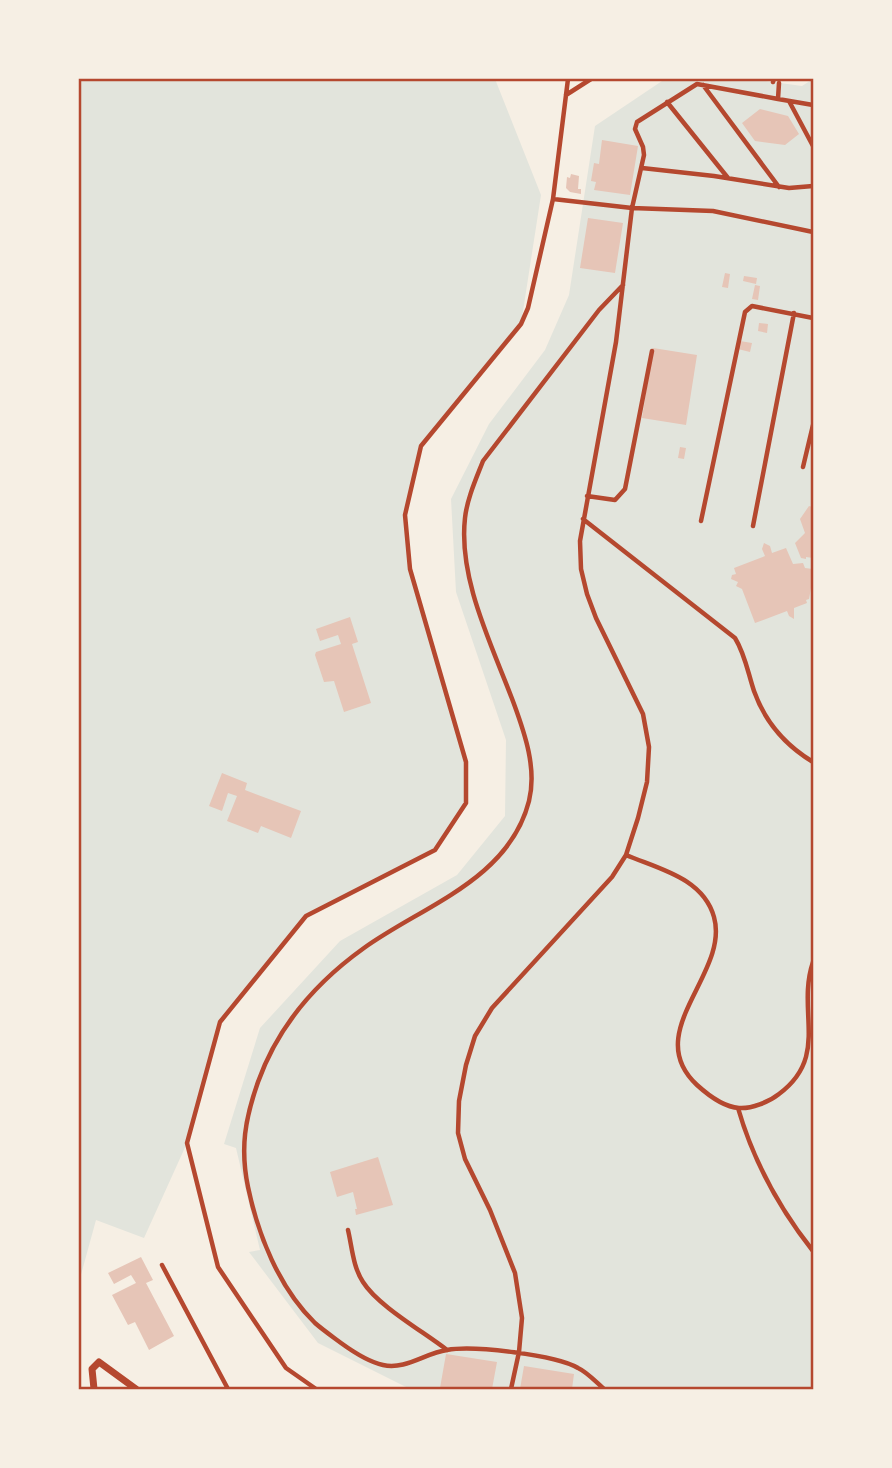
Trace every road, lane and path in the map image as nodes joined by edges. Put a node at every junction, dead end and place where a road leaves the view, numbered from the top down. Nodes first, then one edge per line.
1 (568, 79) edge
2 (591, 79) edge
3 (775, 81) edge
4 (702, 84) junction
5 (566, 95) junction
6 (778, 99) junction
7 (789, 101) junction
8 (667, 102) junction
9 (813, 105) edge
10 (813, 146) edge
11 (642, 168) junction
12 (727, 178) junction
13 (813, 186) edge
14 (779, 187) junction
15 (553, 199) junction
16 (632, 208) junction
17 (813, 232) edge
18 (623, 285) junction
19 (794, 313) junction
20 (813, 318) edge
21 (652, 351) dead end
22 (813, 425) edge
23 (812, 436) edge
24 (803, 467) dead end
25 (587, 496) junction
26 (583, 519) junction
27 (701, 521) dead end
28 (753, 526) dead end
29 (813, 762) edge
30 (626, 855) junction
31 (813, 961) edge
32 (738, 1108) junction
33 (348, 1230) dead end
34 (813, 1251) edge
35 (162, 1265) dead end
36 (447, 1350) junction
37 (519, 1352) junction
38 (94, 1389) edge
39 (136, 1389) edge
40 (228, 1389) edge
41 (316, 1389) edge
42 (511, 1389) edge
43 (604, 1389) edge

1 - 5 lane
2 - 5 lane
3 - 6 lane
4 - 6 lane
4 - 8 lane
4 - 14 lane
5 - 15 lane
6 - 7 lane
7 - 9 lane
7 - 10 lane
8 - 11 lane
8 - 12 lane
11 - 12 lane
11 - 16 lane
12 - 14 lane
13 - 14 lane
15 - 16 lane
15 - 41 lane
16 - 17 lane
16 - 18 lane
18 - 25 lane
18 - 36 lane
19 - 20 lane
19 - 27 lane
19 - 28 lane
21 - 25 lane
22 - 23 lane
23 - 24 lane
25 - 26 lane
26 - 29 lane
26 - 30 lane
30 - 32 lane
30 - 37 lane
31 - 32 lane
32 - 34 lane
33 - 36 lane
35 - 40 lane
36 - 37 lane
37 - 42 lane
37 - 43 lane
38 - 39 street

